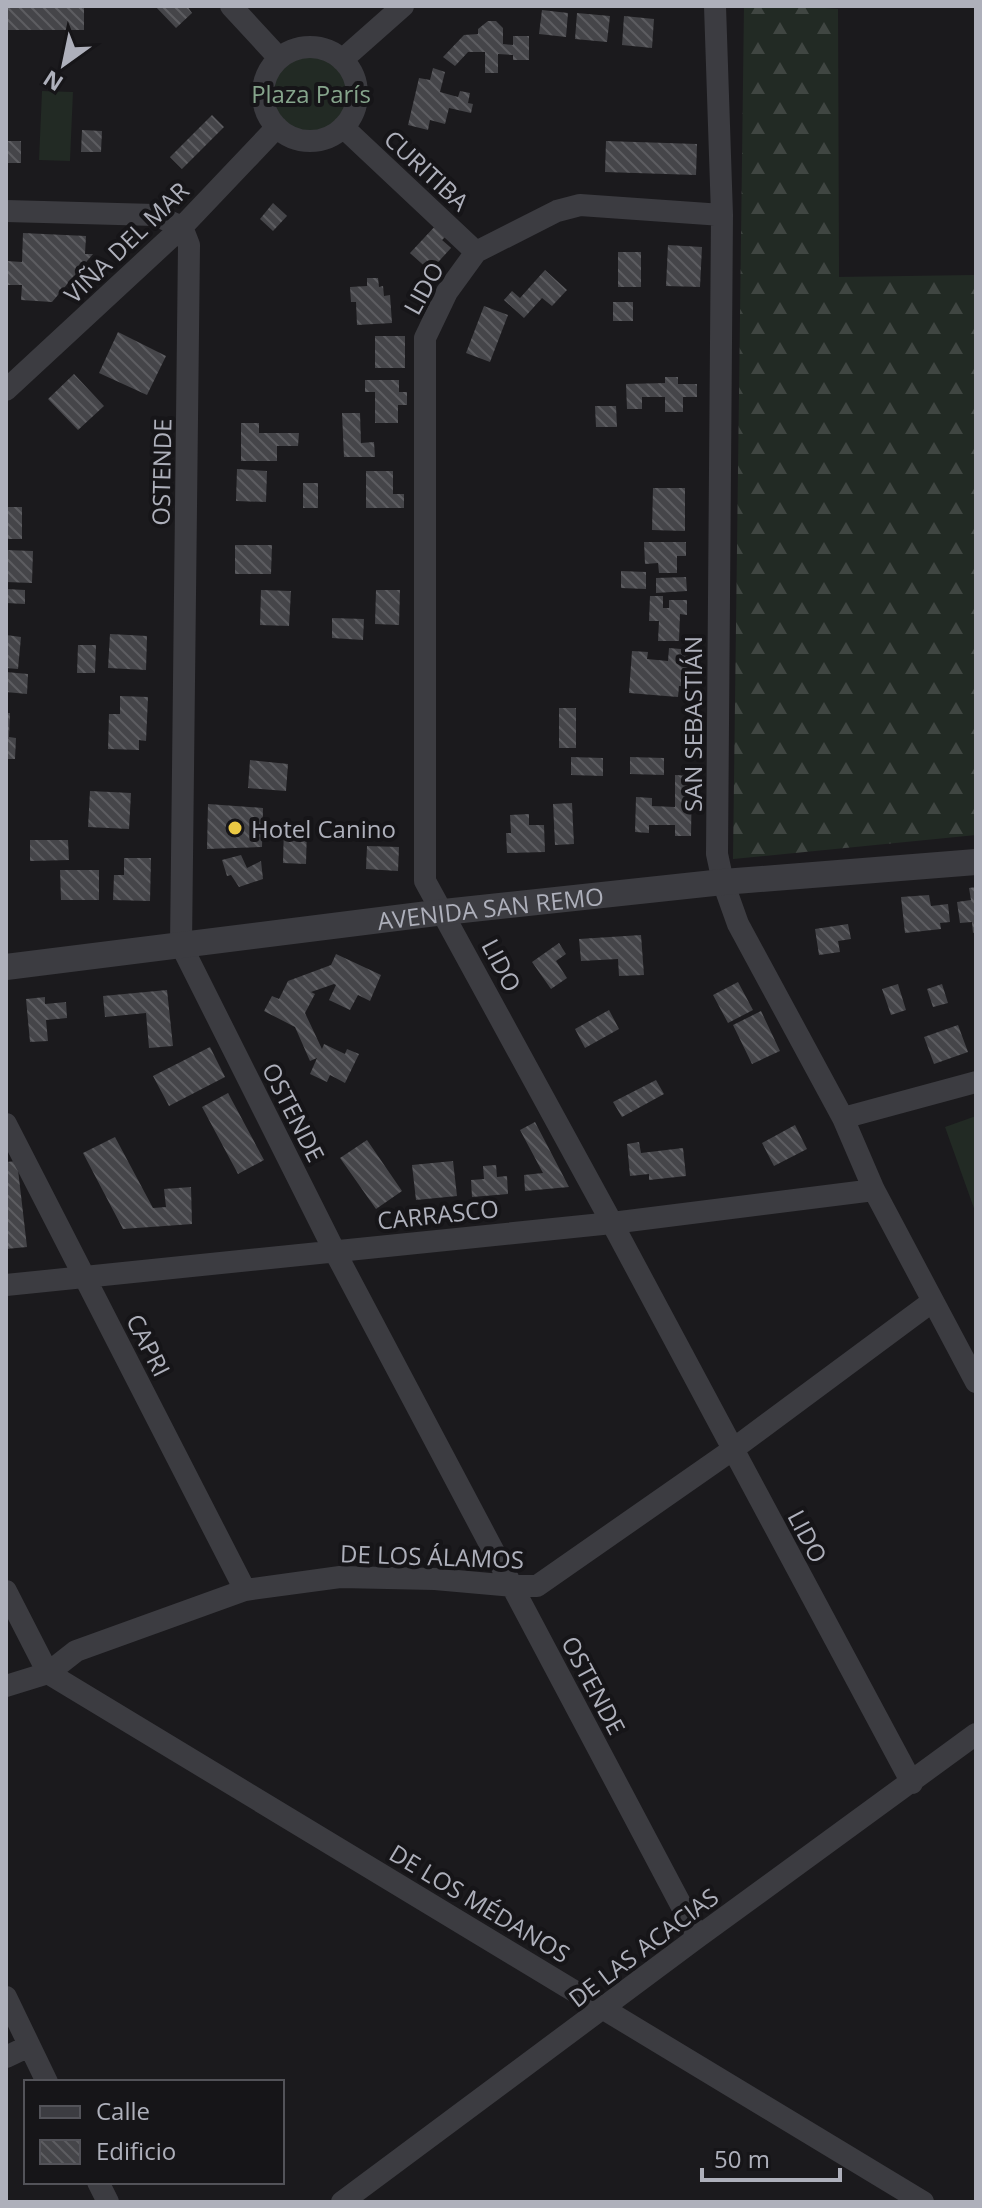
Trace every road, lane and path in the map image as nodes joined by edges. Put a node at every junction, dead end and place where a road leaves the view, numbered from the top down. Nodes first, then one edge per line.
1 (231, 6) edge
2 (403, 6) edge
3 (715, 6) edge
4 (279, 58) junction
5 (342, 60) junction
6 (277, 127) junction
7 (343, 127) junction
8 (6, 211) edge
9 (722, 215) junction
10 (182, 227) junction
11 (476, 252) junction
12 (6, 390) edge
13 (976, 862) edge
14 (723, 882) junction
15 (444, 912) junction
16 (181, 945) junction
17 (6, 967) edge
18 (976, 1082) edge
19 (843, 1118) junction
20 (6, 1124) edge
21 (874, 1190) junction
22 (612, 1223) junction
23 (334, 1250) junction
24 (85, 1277) junction
25 (6, 1285) edge
26 (933, 1301) junction
27 (976, 1382) edge
28 (732, 1450) junction
29 (513, 1586) junction
30 (245, 1590) junction
31 (6, 1591) edge
32 (48, 1673) junction
33 (6, 1686) edge
34 (976, 1734) edge
35 (912, 1783) junction
36 (698, 1937) junction
37 (6, 1997) edge
38 (604, 2008) junction
39 (29, 2046) junction
40 (6, 2057) edge
41 (46, 2080) edge
42 (99, 2184) edge
43 (108, 2202) edge
44 (342, 2202) edge
45 (923, 2202) edge

1 - 4 street
2 - 5 street
3 - 9 street, SAN SEBASTIÁN
4 - 5 street
4 - 6 street
5 - 7 street
6 - 7 street
6 - 10 street, VIÑA DEL MAR
7 - 11 street, CURITIBA
8 - 10 street
9 - 11 street, LIDO
9 - 14 street, SAN SEBASTIÁN
10 - 12 street, VIÑA DEL MAR
10 - 16 street, OSTENDE
11 - 15 street, LIDO
13 - 14 street, AVENIDA SAN REMO
14 - 15 street, AVENIDA SAN REMO
14 - 19 street, SAN SEBASTIÁN
15 - 16 street, AVENIDA SAN REMO
15 - 22 street, LIDO
16 - 17 street, AVENIDA SAN REMO
16 - 23 street, OSTENDE
18 - 19 street
19 - 21 street, SAN SEBASTIÁN
20 - 24 street, CAPRI
21 - 22 street, CARRASCO
21 - 26 street, SAN SEBASTIÁN
22 - 23 street, CARRASCO
22 - 28 street, LIDO
23 - 24 street, CARRASCO
23 - 29 street, OSTENDE
24 - 25 street, CARRASCO
24 - 30 street, CAPRI
26 - 27 street, SAN SEBASTIÁN
26 - 28 street, DE LOS ÁLAMOS
28 - 29 street, DE LOS ÁLAMOS
28 - 35 street, LIDO
29 - 30 street, DE LOS ÁLAMOS
29 - 36 street, OSTENDE
30 - 32 street, DE LOS ÁLAMOS
31 - 32 street
32 - 33 street
32 - 38 street, DE LOS MÉDANOS
34 - 35 street, DE LAS ACACIAS
35 - 36 street, DE LAS ACACIAS
36 - 38 street, DE LAS ACACIAS
37 - 39 street
38 - 44 street, DE LAS ACACIAS
38 - 45 street, DE LOS MÉDANOS
39 - 40 street
39 - 41 street
42 - 43 street

